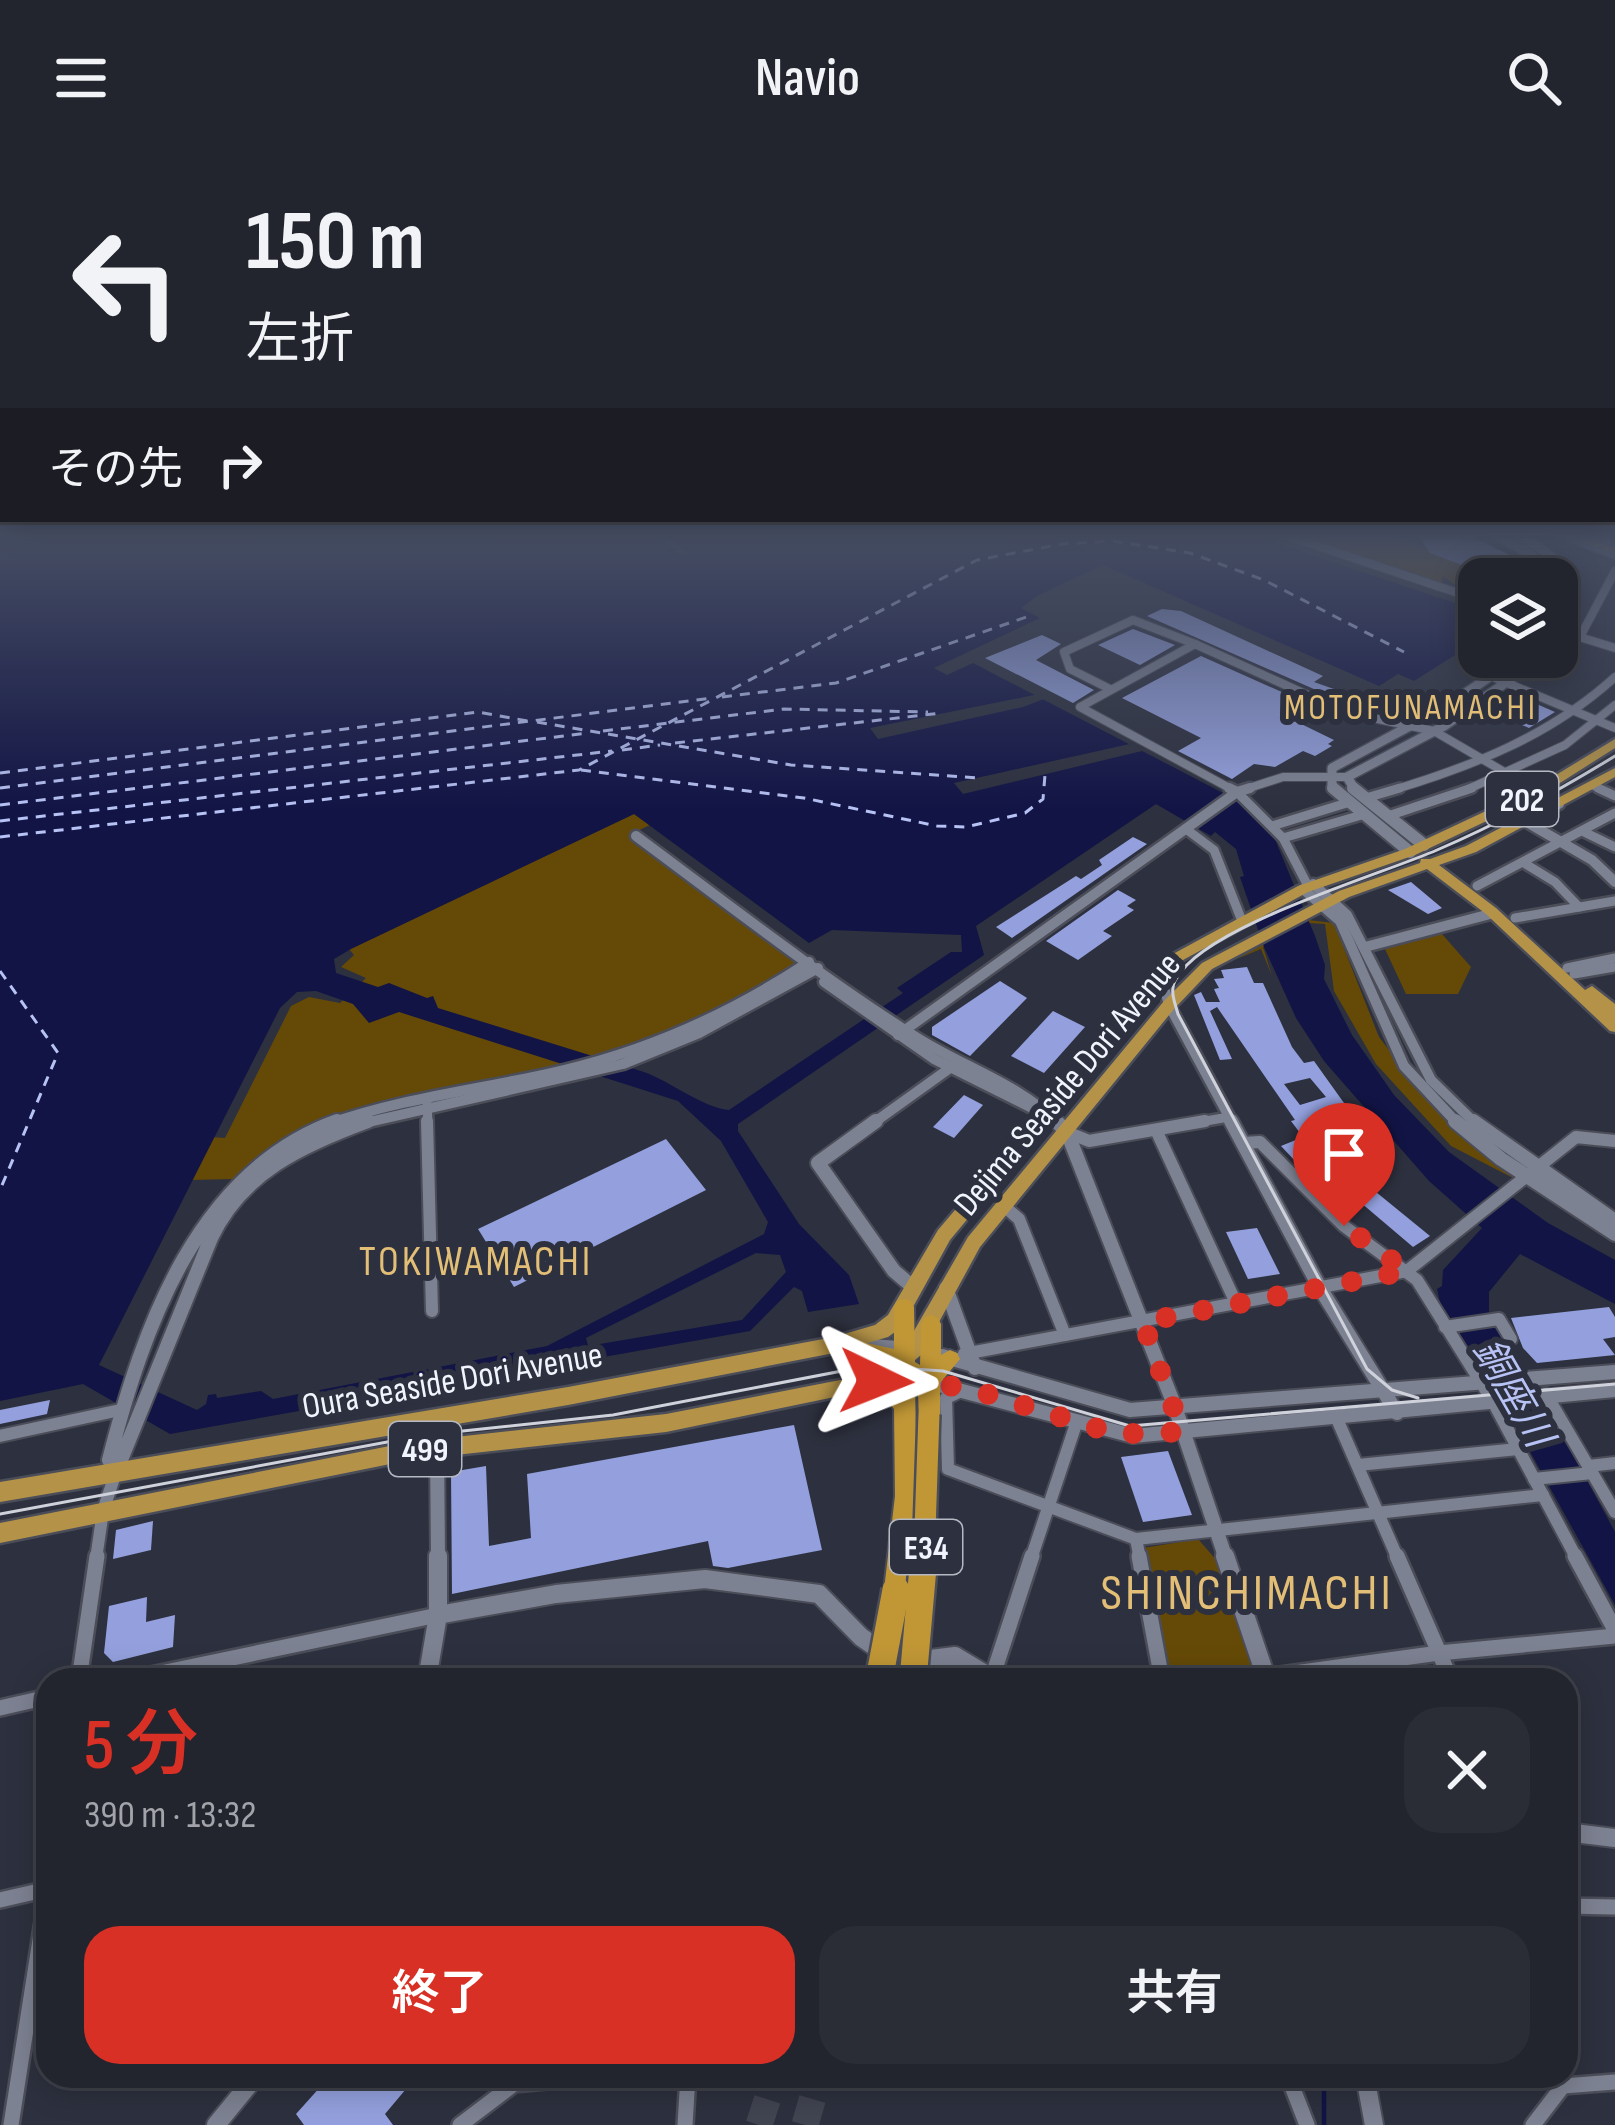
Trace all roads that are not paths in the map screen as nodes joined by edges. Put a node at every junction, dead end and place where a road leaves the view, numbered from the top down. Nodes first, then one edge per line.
1 (1120, 626) edge
2 (1148, 626) edge
3 (1590, 626) edge
4 (1580, 637) joint
5 (1195, 644) junction
6 (1615, 647) edge
7 (1615, 677) edge
8 (1490, 678) edge
9 (1494, 678) edge
10 (1516, 678) edge
11 (1508, 685) junction
12 (1110, 689) junction
13 (1615, 705) edge
14 (1578, 712) junction
15 (1599, 722) junction
16 (1416, 724) junction
17 (1615, 728) edge
18 (1434, 731) junction
19 (1615, 743) edge
20 (1486, 762) junction
21 (1615, 772) edge
22 (1329, 776) junction
23 (1347, 777) junction
24 (1507, 777) junction
25 (1594, 786) junction
26 (1537, 792) junction
27 (1234, 794) junction
28 (1615, 796) edge
29 (1366, 798) junction
30 (1350, 802) junction
31 (1559, 804) junction
32 (1615, 813) edge
33 (1365, 814) junction
34 (1388, 816) junction
35 (1525, 821) junction
36 (1272, 826) junction
37 (1188, 828) junction
38 (1584, 832) junction
39 (636, 836) dead end
40 (1283, 838) junction
41 (1564, 843) junction
42 (1615, 847) edge
43 (1417, 848) junction
44 (1437, 863) junction
45 (1524, 863) junction
46 (1615, 882) edge
47 (1477, 886) junction
48 (1306, 888) junction
49 (1615, 901) edge
50 (1318, 907) junction
51 (1579, 907) junction
52 (1494, 914) junction
53 (1515, 918) junction
54 (1242, 921) junction
55 (1365, 947) junction
56 (1615, 958) edge
57 (810, 967) junction
58 (1615, 967) edge
59 (1570, 971) junction
60 (1161, 976) junction
61 (1168, 1005) junction
62 (1615, 1012) edge
63 (1615, 1028) edge
64 (902, 1032) junction
65 (950, 1068) junction
66 (427, 1104) junction
67 (1048, 1116) junction
68 (1229, 1118) junction
69 (1156, 1130) junction
70 (1066, 1132) junction
71 (1615, 1141) edge
72 (1243, 1143) junction
73 (1533, 1171) junction
74 (1004, 1206) junction
75 (1612, 1223) edge
76 (1407, 1271) junction
77 (946, 1288) junction
78 (1320, 1288) junction
79 (909, 1297) junction
80 (1236, 1303) junction
81 (432, 1311) dead end
82 (1143, 1322) junction
83 (932, 1324) joint
84 (1445, 1327) junction
85 (1065, 1335) junction
86 (1511, 1339) dead end
87 (834, 1345) junction
88 (931, 1362) junction
89 (1615, 1372) edge
90 (876, 1381) junction
91 (1479, 1382) junction
92 (1384, 1388) junction
93 (974, 1390) junction
94 (1615, 1390) edge
95 (1546, 1394) junction
96 (1492, 1400) junction
97 (1175, 1407) junction
98 (121, 1410) junction
99 (1396, 1413) junction
100 (919, 1414) junction
101 (1337, 1418) junction
102 (1076, 1424) junction
103 (1182, 1432) junction
104 (0, 1436) edge
105 (437, 1447) junction
106 (1518, 1449) junction
107 (1615, 1463) edge
108 (1358, 1465) junction
109 (1590, 1470) junction
110 (116, 1472) junction
111 (1534, 1479) junction
112 (0, 1492) edge
113 (1543, 1495) junction
114 (1046, 1507) junction
115 (104, 1510) junction
116 (1378, 1510) junction
117 (1615, 1512) edge
118 (1217, 1529) junction
119 (0, 1533) edge
120 (1136, 1540) junction
121 (438, 1615) junction
122 (1615, 1633) edge
123 (1439, 1653) junction
124 (81, 1668) edge
125 (184, 1668) edge
126 (429, 1668) edge
127 (881, 1668) edge
128 (915, 1668) edge
129 (975, 1668) edge
130 (997, 1668) edge
131 (1160, 1668) edge
132 (1263, 1668) edge
133 (1335, 1668) edge
134 (1446, 1668) edge
135 (36, 1700) edge
136 (0, 1708) edge
137 (1578, 1833) edge
138 (1615, 1838) edge
139 (36, 1892) edge
140 (0, 1900) edge
141 (1578, 1906) edge
142 (1615, 1907) edge
143 (36, 1966) edge
144 (1615, 2082) edge
145 (1578, 2085) edge
146 (246, 2088) edge
147 (509, 2088) edge
148 (687, 2088) edge
149 (1293, 2088) edge
150 (1367, 2088) edge
151 (1561, 2088) edge
152 (11, 2125) edge
153 (216, 2125) edge
154 (460, 2125) edge
155 (685, 2125) edge
156 (1307, 2125) edge
157 (1374, 2125) edge
158 (1533, 2125) edge

1 - 12 street
2 - 5 street
3 - 4 street
4 - 6 street
5 - 12 street
5 - 16 street
7 - 14 street
8 - 16 main road
9 - 11 street
10 - 11 main road
11 - 14 street
11 - 18 main road
12 - 27 street
13 - 15 street
14 - 15 street
14 - 20 street
15 - 17 street
15 - 24 street
16 - 18 street
16 - 22 main road
18 - 20 street
18 - 23 main road
19 - 26 highway, 202
20 - 24 street
20 - 29 street
21 - 25 highway, 202
22 - 23 street
22 - 27 street
22 - 30 main road
23 - 29 main road
24 - 26 street
24 - 34 street
25 - 28 street
25 - 31 highway, 202
26 - 31 street
26 - 43 highway, 202
27 - 36 street
27 - 37 street
29 - 34 main road
30 - 33 main road
30 - 36 street
31 - 35 highway, 202
32 - 38 street
33 - 40 street
33 - 43 main road
34 - 43 main road
35 - 41 street
35 - 44 highway, 202
36 - 40 street
37 - 54 street
37 - 64 street
38 - 41 street
38 - 42 street
39 - 57 street
40 - 48 street
41 - 45 street
41 - 46 street
43 - 44 highway, 202
43 - 48 highway, Dejima Seaside Dori Avenue / 499
44 - 47 highway, 202
44 - 50 highway, Dejima Seaside Dori Avenue
44 - 52 highway, 202
45 - 47 street
45 - 51 street
47 - 53 highway, 202
48 - 50 street
48 - 54 highway, Dejima Seaside Dori Avenue / 499
49 - 51 street
50 - 55 street
50 - 61 highway, Dejima Seaside Dori Avenue
50 - 73 street
51 - 53 street
52 - 55 street
52 - 63 highway, 202
53 - 59 highway, 202
54 - 60 highway, Dejima Seaside Dori Avenue / 499
55 - 73 street
56 - 59 street
57 - 64 street
57 - 66 street
58 - 59 street
59 - 62 highway, 202
60 - 61 street
60 - 67 highway, Dejima Seaside Dori Avenue / 499
61 - 68 street
61 - 70 highway, Dejima Seaside Dori Avenue
64 - 65 street
64 - 67 street
65 - 67 street
65 - 79 street
66 - 81 street
66 - 98 street
66 - 110 street
67 - 70 street
67 - 79 highway, Dejima Seaside Dori Avenue / 499
68 - 69 street
68 - 72 street
69 - 70 street
69 - 80 street
70 - 74 highway, Dejima Seaside Dori Avenue
70 - 82 street
71 - 73 street
72 - 76 street
72 - 78 street
73 - 75 street
73 - 76 street
74 - 77 highway, Dejima Seaside Dori Avenue
74 - 85 street
76 - 78 street
76 - 84 street
77 - 83 highway, Dejima Seaside Dori Avenue
77 - 88 street
78 - 80 street
78 - 92 street
79 - 87 highway, Oura Seaside Dori Avenue / 499
79 - 88 highway, E34
80 - 82 street
82 - 85 street
82 - 97 street
83 - 88 highway
84 - 86 street
84 - 91 street
85 - 88 street
87 - 88 highway
87 - 110 highway, Oura Seaside Dori Avenue / 499
88 - 90 highway, 499
88 - 93 street
88 - 97 street
88 - 100 highway, E34
89 - 91 street
90 - 100 highway
90 - 105 highway, Oura Seaside Dori Avenue / 499
91 - 92 street
91 - 96 street
92 - 97 street
92 - 99 street
93 - 102 street
93 - 114 street
94 - 95 street
95 - 96 street
95 - 109 street
96 - 99 street
96 - 106 street
97 - 103 street
98 - 104 street
98 - 110 street
99 - 101 street
100 - 127 highway, E34, bridge
100 - 128 highway, E34, bridge
101 - 103 street
101 - 108 street
102 - 103 street
102 - 114 street
103 - 118 street
105 - 115 highway, Oura Seaside Dori Avenue / 499
105 - 121 street
106 - 108 street
106 - 111 street
107 - 109 street
108 - 116 street
109 - 111 street
109 - 117 street
110 - 112 highway, Oura Seaside Dori Avenue / 499
110 - 115 street
111 - 113 street
113 - 116 street
113 - 122 street
114 - 120 street
114 - 130 street
115 - 119 highway, Oura Seaside Dori Avenue / 499
115 - 124 street
116 - 118 street
116 - 123 street
118 - 120 street
118 - 132 street
120 - 131 street
121 - 125 street
121 - 126 street
121 - 129 street
122 - 123 street
123 - 133 street
123 - 134 street
135 - 136 street
137 - 138 street
139 - 140 street
141 - 142 street
143 - 152 street
144 - 145 street
146 - 153 street
147 - 154 street
148 - 155 street
149 - 156 street
150 - 157 street
151 - 158 street

